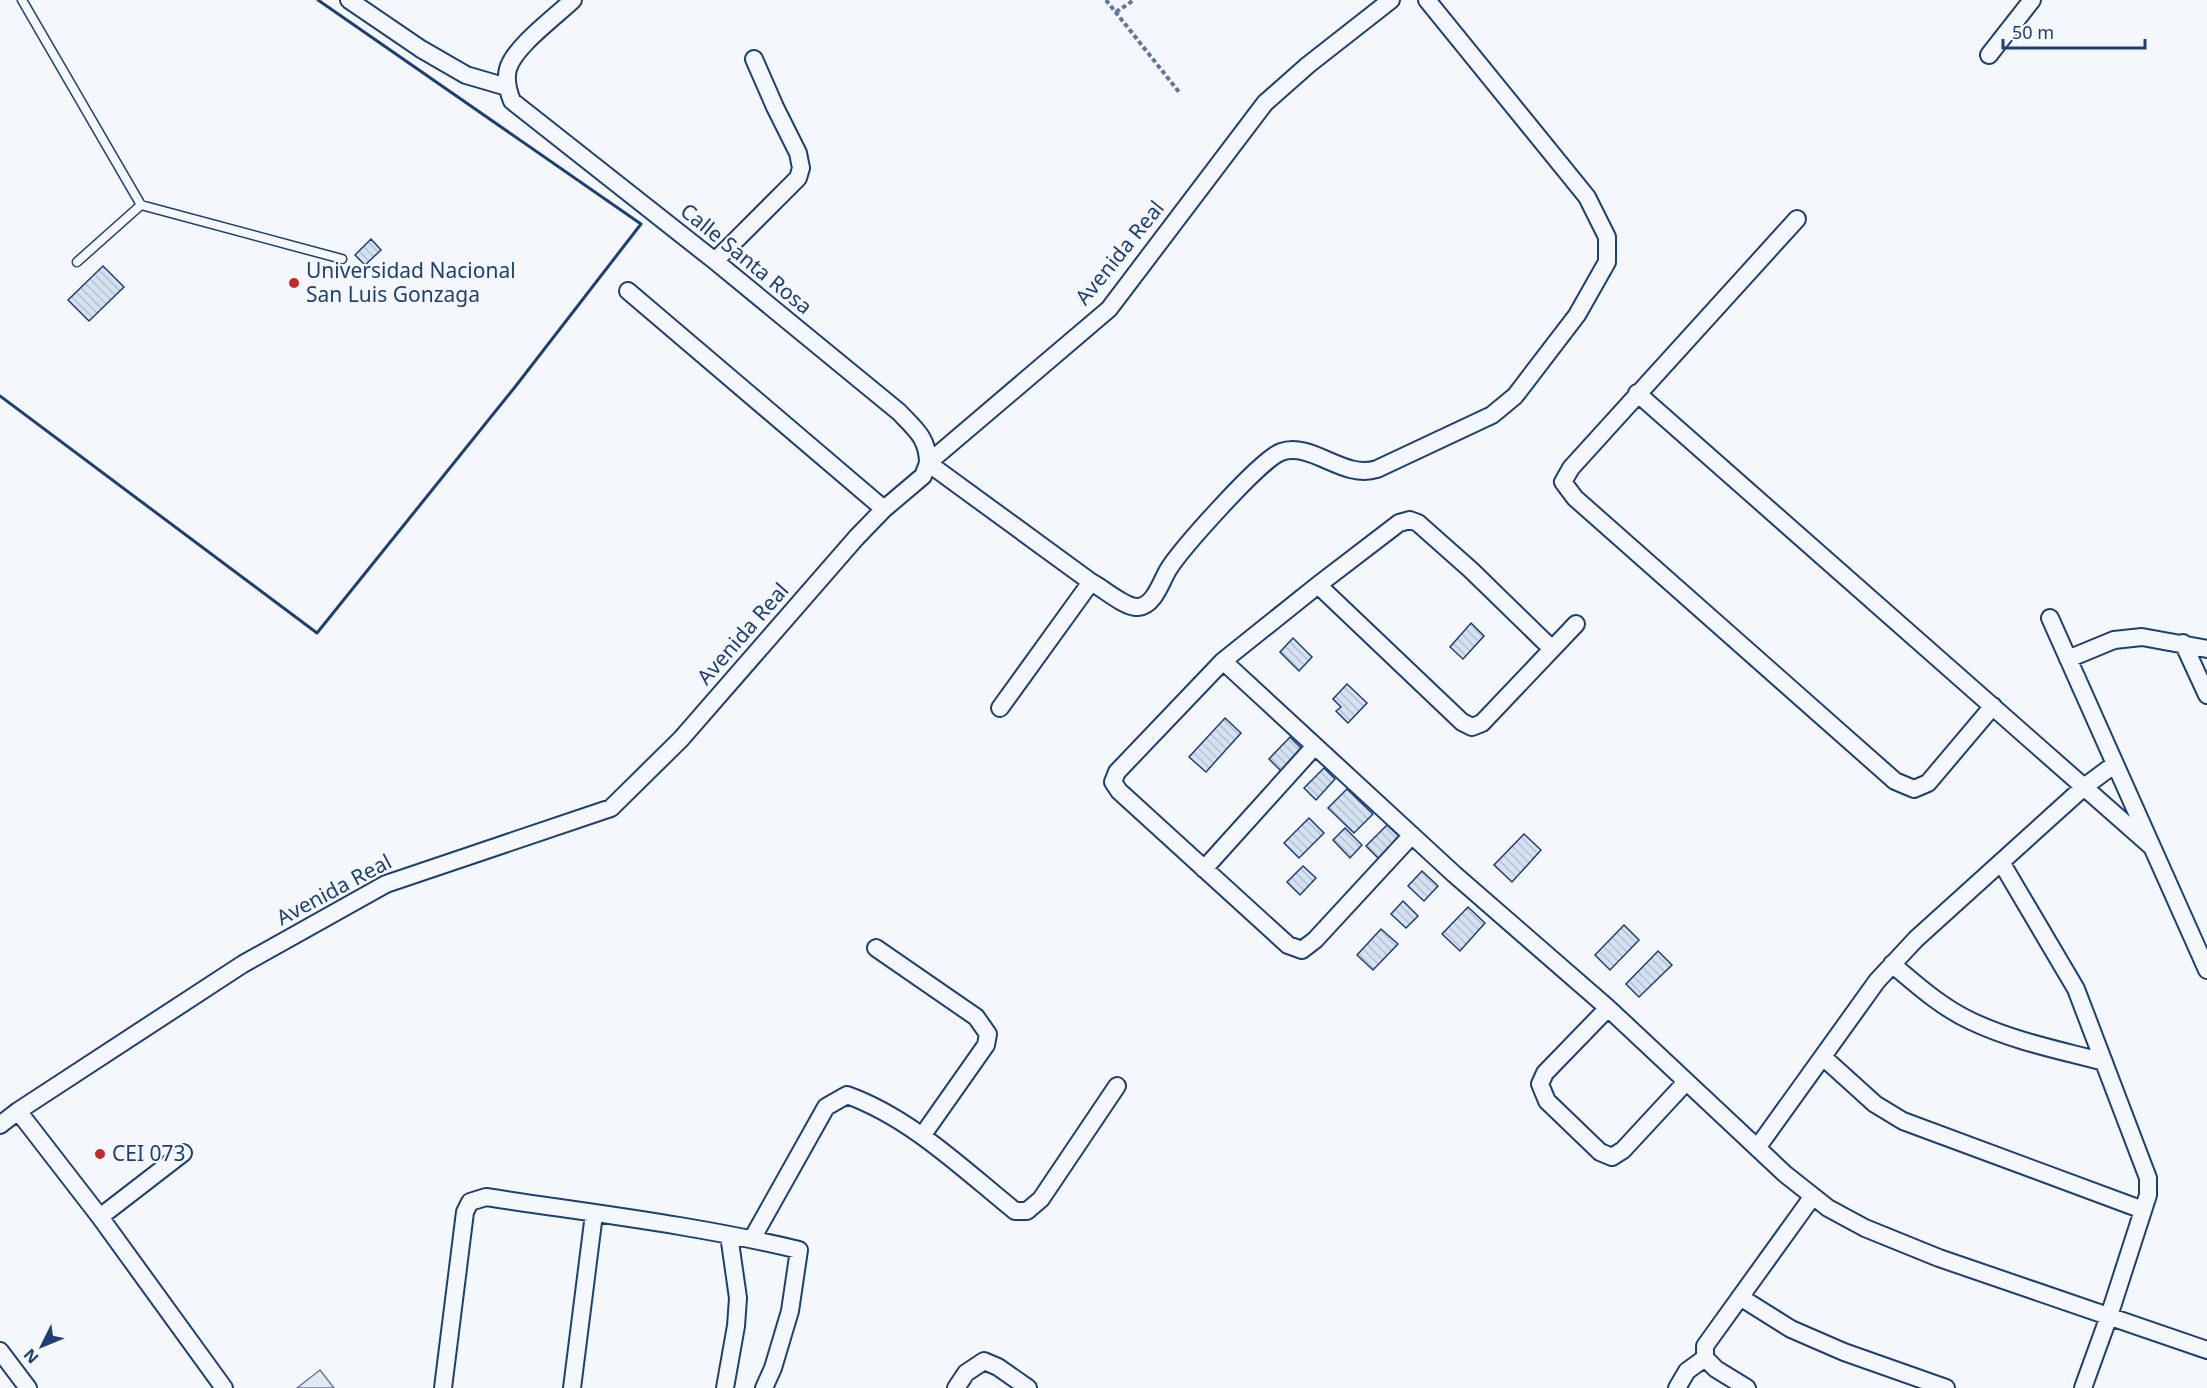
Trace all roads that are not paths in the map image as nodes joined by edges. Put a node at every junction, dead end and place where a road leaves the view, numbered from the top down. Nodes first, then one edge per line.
1 (22, 0) edge
2 (349, 0) edge
3 (573, 0) edge
4 (1391, 0) edge
5 (2032, 0) edge
6 (1432, 6) edge
7 (1989, 55) dead end
8 (754, 59) dead end
9 (507, 87) junction
10 (141, 205) junction
11 (1797, 219) dead end
12 (342, 259) dead end
13 (715, 261) junction
14 (77, 262) dead end
15 (628, 291) dead end
16 (1637, 393) junction
17 (928, 463) junction
18 (884, 509) junction
19 (1090, 582) junction
20 (1318, 585) junction
21 (2050, 618) dead end
22 (1576, 624) dead end
23 (2183, 643) junction
24 (1551, 648) junction
25 (2207, 649) edge
26 (2068, 659) junction
27 (1223, 661) junction
28 (2207, 695) edge
29 (1993, 706) junction
30 (1000, 708) dead end
31 (1314, 747) junction
32 (2115, 764) junction
33 (2084, 787) junction
34 (1412, 835) junction
35 (2152, 847) junction
36 (2001, 862) junction
37 (1204, 869) junction
38 (876, 948) dead end
39 (1892, 964) junction
40 (2207, 970) edge
41 (1608, 1008) junction
42 (1822, 1057) junction
43 (2104, 1062) junction
44 (1686, 1082) junction
45 (1117, 1086) dead end
46 (18, 1111) junction
47 (0, 1125) edge
48 (922, 1136) junction
49 (1757, 1148) junction
50 (183, 1153) dead end
51 (1813, 1196) junction
52 (2143, 1210) junction
53 (594, 1214) junction
54 (100, 1217) junction
55 (729, 1235) junction
56 (752, 1239) junction
57 (1740, 1297) junction
58 (2109, 1316) junction
59 (2207, 1350) edge
60 (0, 1351) edge
61 (1705, 1358) junction
62 (220, 1387) edge
63 (28, 1388) edge
64 (443, 1388) edge
65 (572, 1388) edge
66 (725, 1388) edge
67 (764, 1388) edge
68 (956, 1388) edge
69 (1028, 1388) edge
70 (1677, 1388) edge
71 (1747, 1388) edge
72 (1946, 1388) edge
73 (2083, 1388) edge

1 - 10 lane
2 - 9 street
3 - 9 street
4 - 17 street, Avenida Real
5 - 7 street
6 - 19 street
8 - 13 street
9 - 13 street, Calle Santa Rosa
10 - 12 lane
10 - 14 lane
11 - 16 street
13 - 17 street, Calle Santa Rosa
15 - 18 street
16 - 29 street
16 - 29 street
17 - 18 street, Avenida Real
17 - 19 street
18 - 46 street, Avenida Real
19 - 30 street
20 - 24 street
20 - 24 street
20 - 27 street
21 - 26 street
22 - 24 street
23 - 25 street
23 - 26 street
23 - 28 street
26 - 32 street
27 - 31 street
27 - 37 street
29 - 33 street
31 - 34 street
31 - 37 street
32 - 33 street
32 - 35 street
33 - 35 street
33 - 36 street
34 - 37 street
34 - 41 street
35 - 40 street
36 - 39 street
36 - 43 street
38 - 48 street
39 - 42 street
39 - 43 street
41 - 44 street
41 - 44 street
42 - 49 street
42 - 52 street
43 - 52 street
44 - 49 street
45 - 48 street
46 - 47 street, Avenida Real
46 - 54 street
48 - 56 street
49 - 51 street
50 - 54 street
51 - 57 street
51 - 58 street
52 - 58 street
53 - 55 street
53 - 64 street
53 - 65 street
54 - 62 street
55 - 56 street
55 - 66 street
56 - 67 street
57 - 61 street
57 - 72 street
58 - 59 street
58 - 73 street
60 - 63 street
61 - 70 street
61 - 71 street
68 - 69 street

